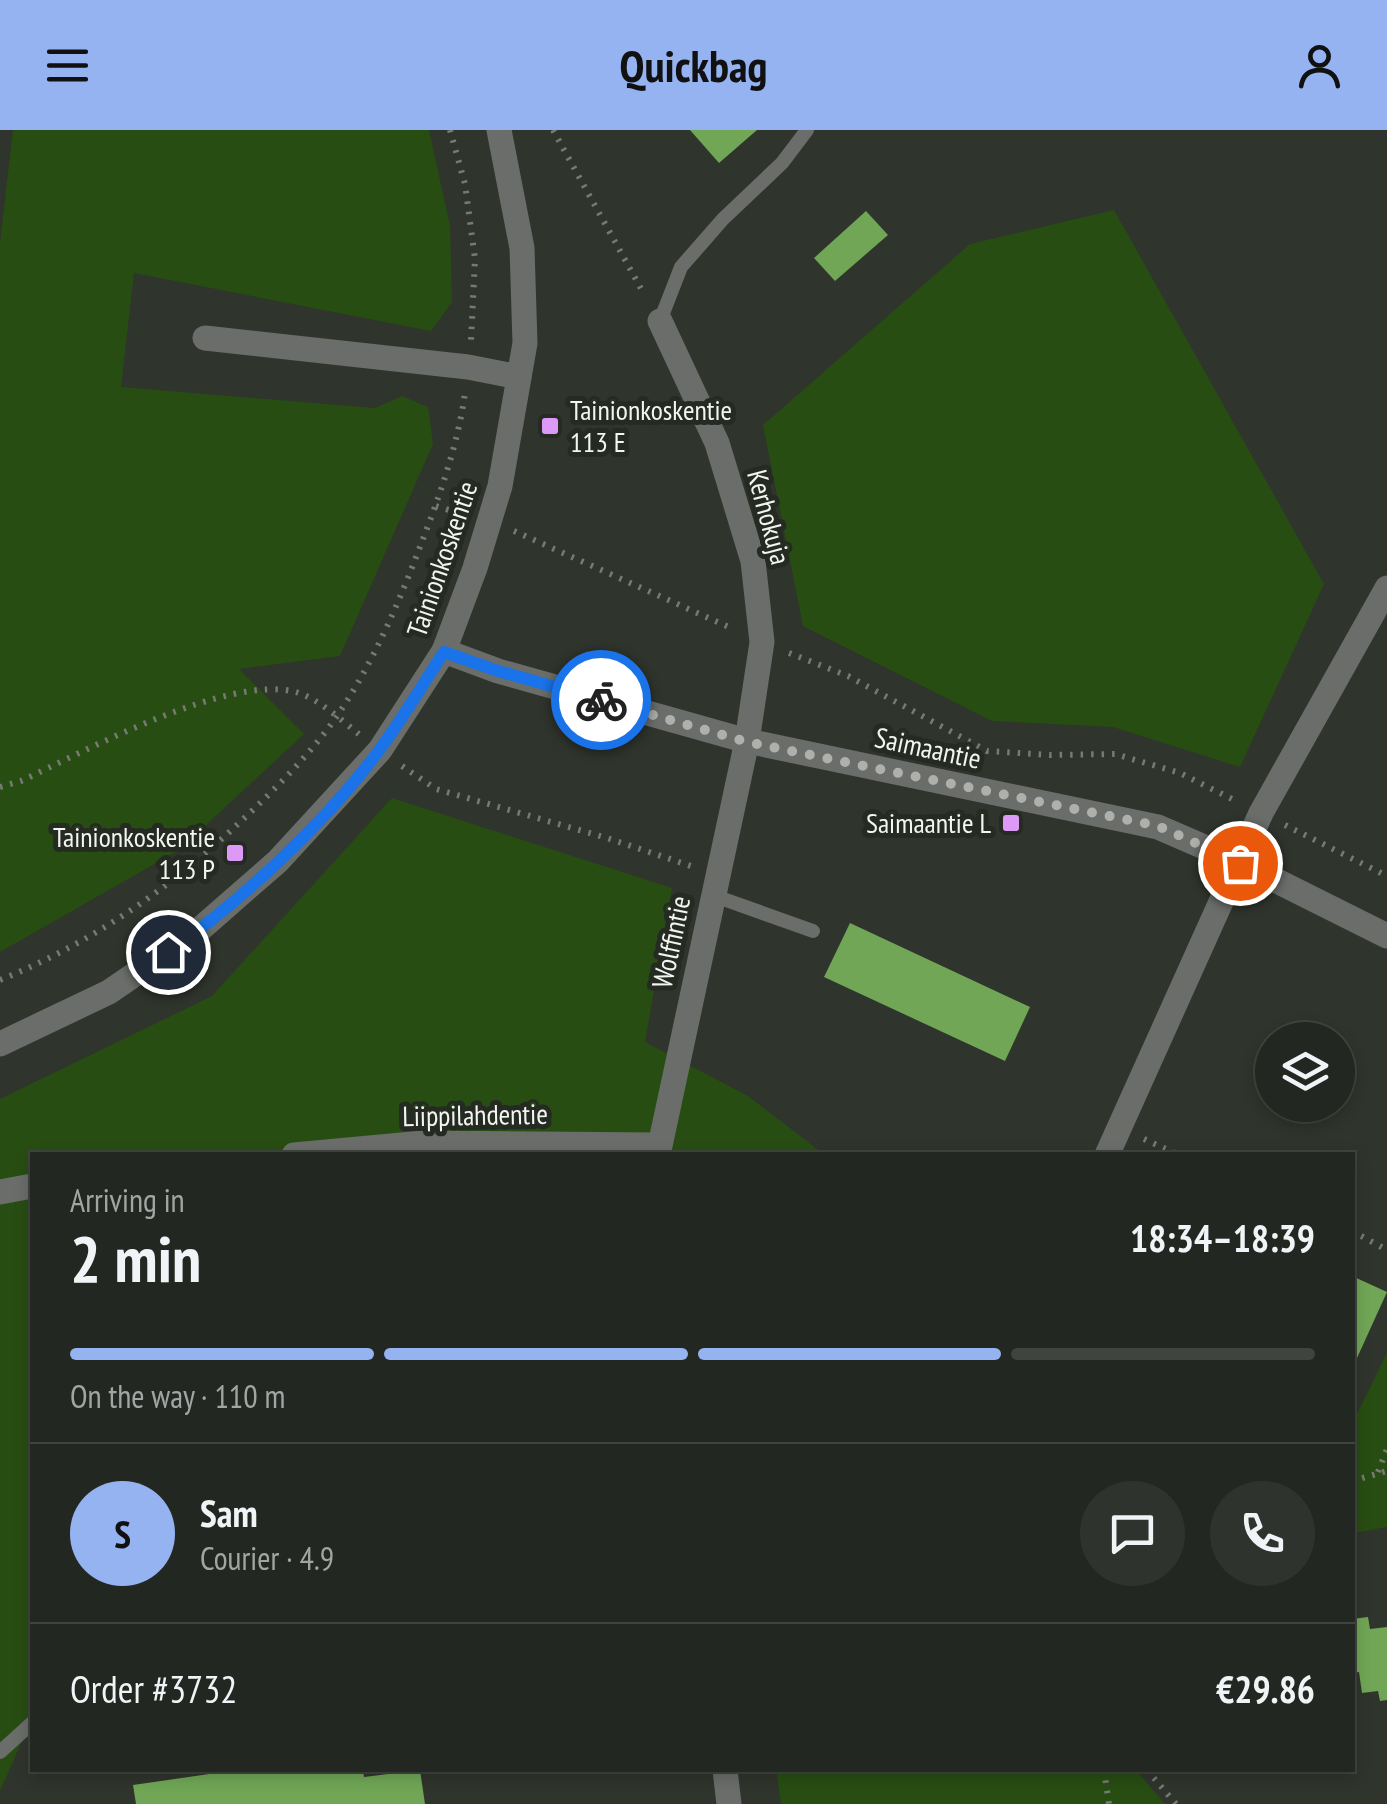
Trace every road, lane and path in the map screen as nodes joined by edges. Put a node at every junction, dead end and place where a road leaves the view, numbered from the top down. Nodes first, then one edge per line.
1 (450, 130) edge
2 (500, 130) edge
3 (553, 130) edge
4 (807, 130) edge
5 (660, 321) junction
6 (205, 338) dead end
7 (468, 368) junction
8 (520, 377) junction
9 (436, 506) junction
10 (490, 523) junction
11 (1387, 588) edge
12 (762, 642) junction
13 (444, 652) junction
14 (337, 716) junction
15 (747, 742) junction
16 (380, 750) junction
17 (0, 787) edge
18 (1261, 813) junction
19 (1240, 863) junction
20 (1387, 876) edge
21 (714, 885) junction
22 (813, 931) dead end
23 (1387, 936) edge
24 (0, 980) edge
25 (0, 1044) edge
26 (658, 1150) edge
27 (326, 1152) edge
28 (1108, 1152) edge
29 (30, 1186) edge
30 (0, 1192) edge
31 (1355, 1234) edge
32 (1387, 1250) edge
33 (1387, 1449) edge
34 (1387, 1471) edge
35 (1377, 1474) junction
36 (1355, 1479) edge
37 (30, 1725) edge
38 (0, 1752) edge
39 (1104, 1772) edge
40 (1149, 1772) edge
41 (1109, 1804) edge
42 (1176, 1804) edge

1 - 7 path
2 - 8 street, Tainionkoskentie
3 - 5 path
4 - 5 lane
5 - 12 street, Kerhokuja
6 - 7 street
7 - 8 street
7 - 9 path
8 - 10 street, Tainionkoskentie
9 - 10 path
9 - 14 path
10 - 12 path
10 - 13 street, Tainionkoskentie
11 - 18 street
12 - 15 street, Kerhokuja
12 - 18 path
13 - 15 street, Saimaantie
13 - 16 street, Tainionkoskentie
14 - 16 path
14 - 17 path
14 - 24 path
15 - 19 street, Saimaantie
15 - 21 street, Wolffintie
16 - 21 path
16 - 25 street, Tainionkoskentie
18 - 19 street
18 - 20 path
19 - 23 street, Saimaantie
19 - 28 street
21 - 22 lane
21 - 26 street, Wolffintie
26 - 27 street, Liippilahdentie
29 - 30 street
31 - 32 path
33 - 35 path
34 - 35 path
35 - 36 path
37 - 38 lane
39 - 41 path
40 - 42 path

